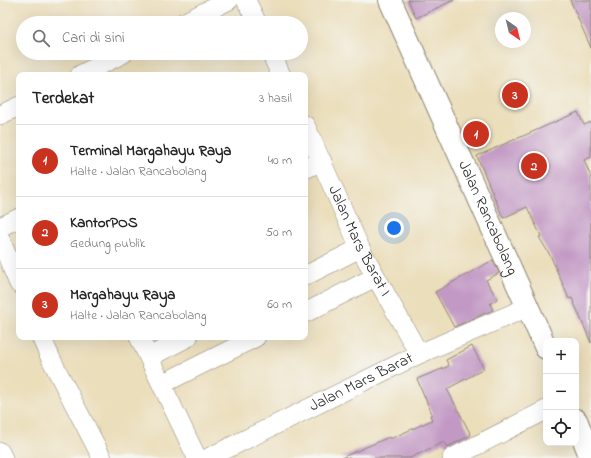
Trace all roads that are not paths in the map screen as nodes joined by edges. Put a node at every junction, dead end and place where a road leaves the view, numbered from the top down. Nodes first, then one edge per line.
1 (229, 0) edge
2 (246, 0) edge
3 (390, 0) edge
4 (197, 16) edge
5 (253, 16) edge
6 (110, 60) edge
7 (274, 60) edge
8 (86, 72) edge
9 (280, 72) edge
10 (16, 107) edge
11 (0, 115) edge
12 (308, 131) edge
13 (322, 161) junction
14 (308, 168) edge
15 (16, 219) edge
16 (0, 227) edge
17 (0, 239) edge
18 (360, 248) junction
19 (308, 274) edge
20 (16, 277) edge
21 (375, 277) junction
22 (522, 309) junction
23 (308, 310) edge
24 (42, 340) edge
25 (140, 340) edge
26 (182, 340) edge
27 (250, 340) edge
28 (543, 343) edge
29 (419, 354) junction
30 (149, 357) junction
31 (162, 384) junction
32 (543, 412) edge
33 (579, 428) edge
34 (0, 452) edge
35 (471, 454) edge
36 (3, 458) edge
37 (102, 458) edge
38 (197, 458) edge
39 (208, 458) edge
40 (452, 458) edge
41 (591, 458) edge

1 - 4 street
2 - 5 street
3 - 22 street, Jalan Rancabolang
6 - 8 street
7 - 9 street
10 - 11 street
12 - 13 street, Jalan Mars Barat I
13 - 14 street
13 - 18 street, Jalan Mars Barat I
15 - 16 street
17 - 20 street
18 - 19 street
18 - 21 street, Jalan Mars Barat I
21 - 23 street
21 - 29 street, Jalan Mars Barat I
22 - 28 street, Jalan Rancabolang
22 - 29 street, Jalan Mars Barat
24 - 37 street
25 - 30 street
26 - 30 street
27 - 31 street
29 - 39 street, Jalan Mars Barat
30 - 31 street
31 - 38 street
32 - 35 street
33 - 41 street
34 - 36 street
35 - 40 street

